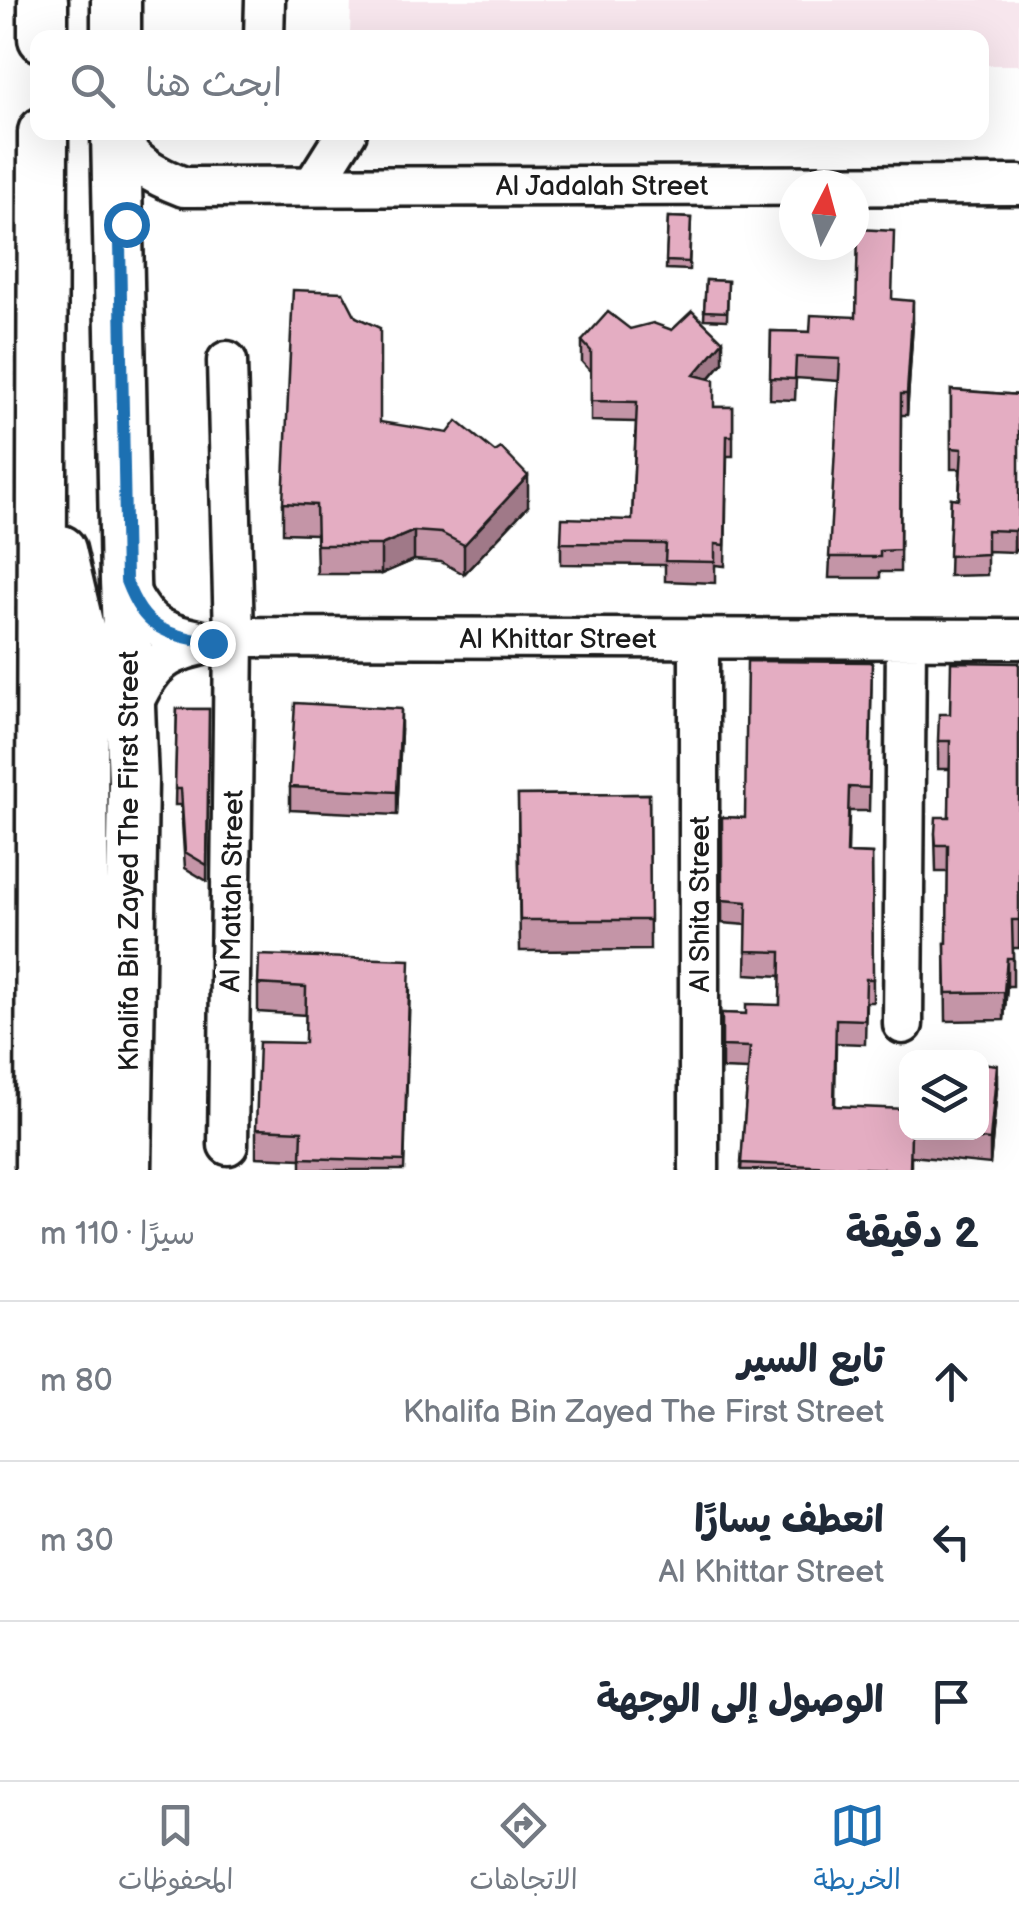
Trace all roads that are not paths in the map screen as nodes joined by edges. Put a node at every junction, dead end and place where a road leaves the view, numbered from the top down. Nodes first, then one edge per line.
1 (43, 0) edge
2 (116, 0) edge
3 (265, 0) edge
4 (43, 30) edge
5 (116, 30) edge
6 (264, 30) edge
7 (43, 140) edge
8 (116, 140) edge
9 (119, 140) edge
10 (342, 140) edge
11 (1019, 184) edge
12 (313, 186) junction
13 (184, 187) junction
14 (120, 243) junction
15 (228, 360) dead end
16 (44, 483) junction
17 (126, 581) junction
18 (699, 638) junction
19 (906, 639) junction
20 (1019, 639) edge
21 (223, 640) junction
22 (41, 644) junction
23 (130, 712) junction
24 (133, 781) junction
25 (903, 1024) dead end
26 (228, 1145) dead end
27 (10, 1170) edge
28 (40, 1170) edge
29 (84, 1170) edge
30 (127, 1170) edge
31 (159, 1170) edge
32 (698, 1170) edge

1 - 4 main road
2 - 5 main road
3 - 6 street
7 - 16 main road
8 - 14 main road, Khalifa Bin Zayed The First Street
9 - 13 street, Al Jadalah Street
10 - 12 street
11 - 12 street, Al Jadalah Street
12 - 13 street, Al Jadalah Street
13 - 14 street, Al Jadalah Street
14 - 17 main road, Khalifa Bin Zayed The First Street
15 - 21 street, Al Mattah Street
16 - 22 main road
16 - 29 main road
17 - 21 street, Al Khittar Street
17 - 23 main road, Khalifa Bin Zayed The First Street
18 - 19 street, Al Khittar Street
18 - 21 street, Al Khittar Street
18 - 32 street, Al Shita Street
19 - 20 street, Al Khittar Street
19 - 25 street
21 - 23 street, Al Khittar Street
21 - 26 street, Al Mattah Street
22 - 27 main road
22 - 28 main road
23 - 24 main road, Khalifa Bin Zayed The First Street
24 - 30 main road, Khalifa Bin Zayed The First Street
24 - 31 main road

